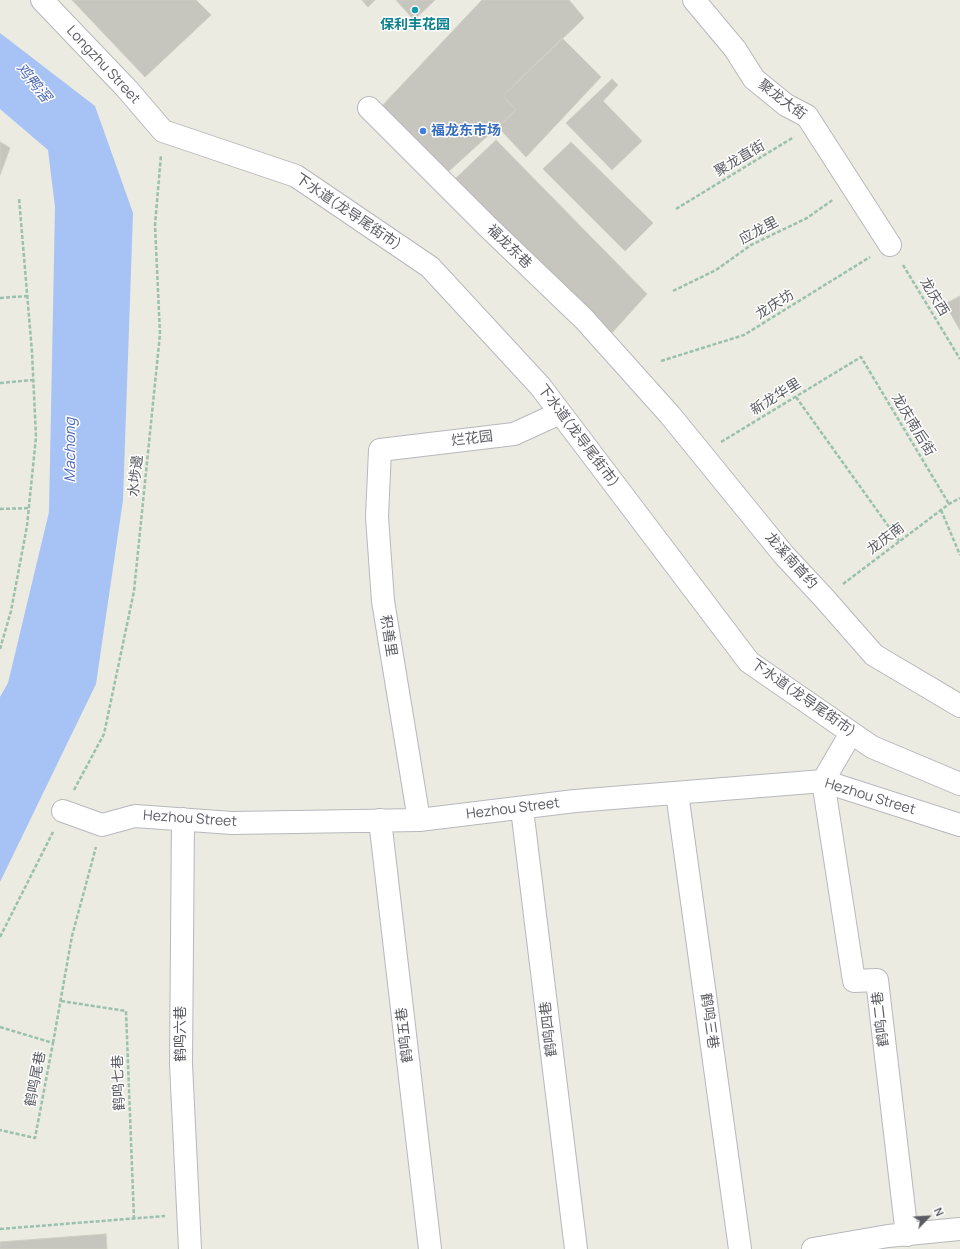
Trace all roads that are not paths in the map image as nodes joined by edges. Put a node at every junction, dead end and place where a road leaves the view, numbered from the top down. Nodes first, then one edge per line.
1 (42, 0) edge
2 (694, 0) edge
3 (369, 108) dead end
4 (163, 131) joint
5 (890, 245) road end
6 (646, 388) joint
7 (560, 413) junction
8 (380, 450) joint
9 (960, 706) edge
10 (851, 733) junction
11 (823, 781) junction
12 (960, 784) edge
13 (677, 793) junction
14 (522, 808) junction
15 (63, 811) road end
16 (182, 820) junction
17 (380, 820) junction
18 (419, 820) junction
19 (960, 825) edge
20 (960, 1229) edge
21 (907, 1235) junction
22 (190, 1249) edge
23 (430, 1249) edge
24 (576, 1249) edge
25 (740, 1249) edge
26 (813, 1249) edge

1 - 4 street, Longzhu Street
2 - 5 street, 聚龙大街
3 - 6 street, 福龙东巷
4 - 7 street, 下水道(龙导尾街市)
6 - 9 street, 龙溪南首约
7 - 8 street, 烂花园
7 - 10 street, 下水道(龙导尾街市)
8 - 18 street, 积善里
10 - 11 street
10 - 12 street, 下水道(龙导尾街市)
11 - 13 street, Hezhou Street
11 - 19 street, Hezhou Street
11 - 21 street, 鹤鸣二巷
13 - 14 street, Hezhou Street
13 - 25 street, 鹤鸣三巷
14 - 18 street, Hezhou Street
14 - 24 street, 鹤鸣四巷
15 - 16 street, Hezhou Street
16 - 17 street, Hezhou Street
16 - 22 street, 鹤鸣六巷
17 - 18 street, Hezhou Street
17 - 23 street, 鹤鸣五巷
20 - 21 street
21 - 26 street

